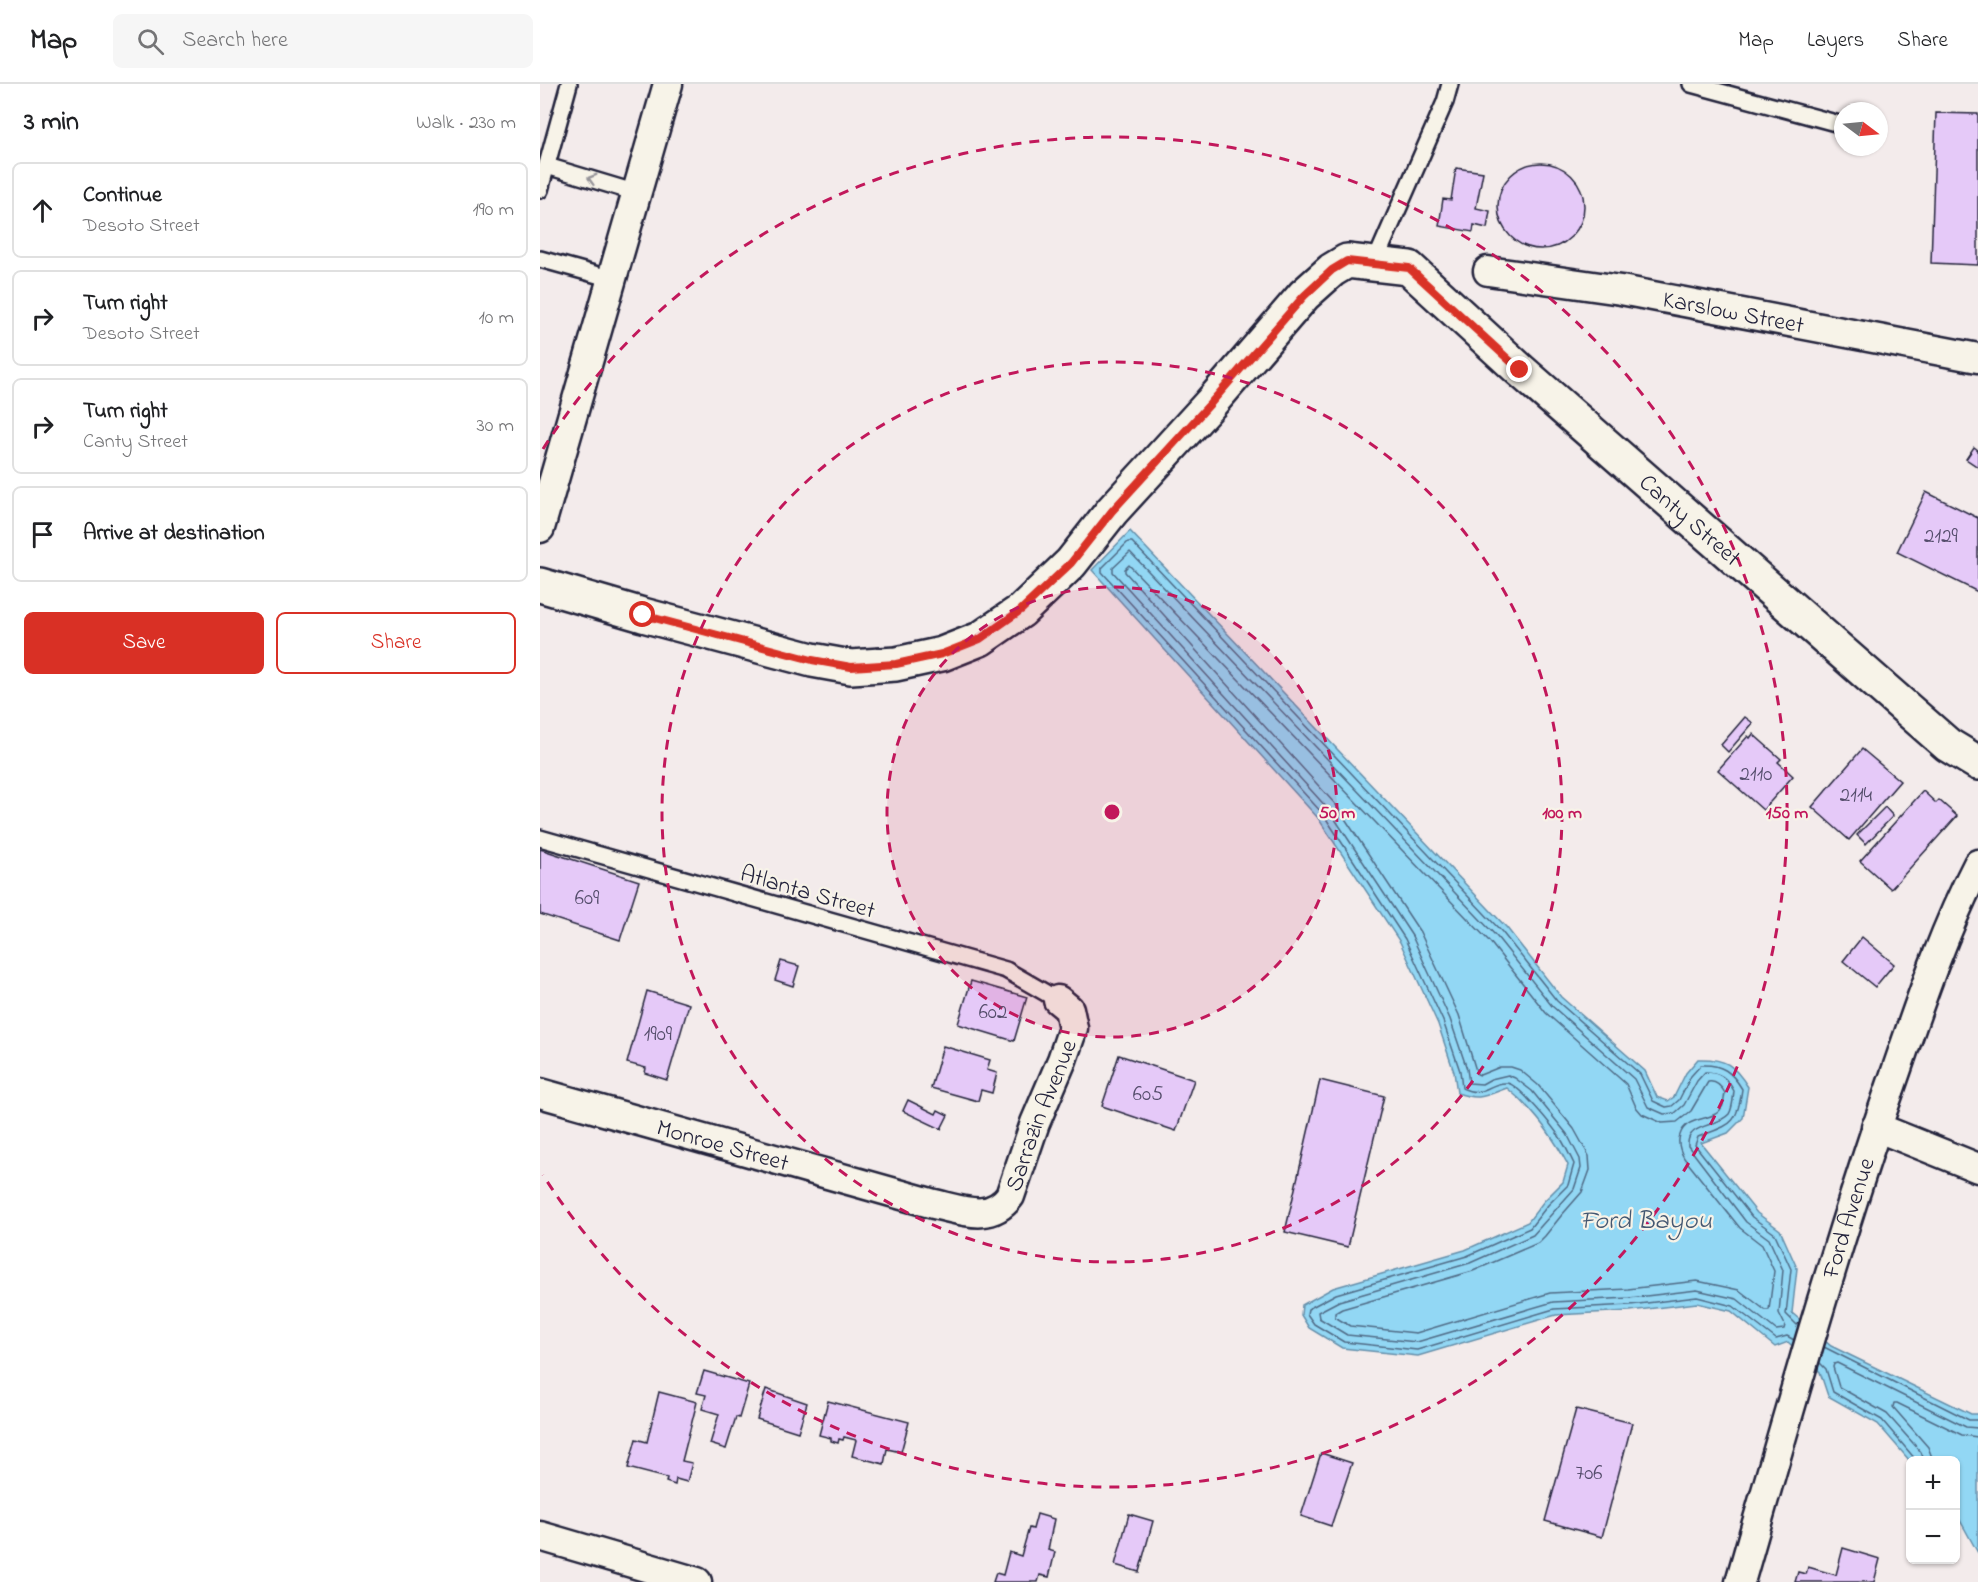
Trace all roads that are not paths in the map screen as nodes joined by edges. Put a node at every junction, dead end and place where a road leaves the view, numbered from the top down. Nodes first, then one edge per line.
1 (569, 84) edge
2 (668, 84) edge
3 (1450, 84) edge
4 (1691, 84) edge
5 (1834, 123) edge
6 (547, 166) junction
7 (540, 190) edge
8 (637, 192) junction
9 (540, 259) edge
10 (1374, 264) junction
11 (1488, 271) dead end
12 (612, 279) junction
13 (1978, 357) edge
14 (540, 528) edge
15 (540, 585) edge
16 (1978, 763) edge
17 (540, 838) edge
18 (1978, 864) edge
19 (1058, 1000) joint
20 (540, 1093) edge
21 (1876, 1127) junction
22 (1978, 1168) edge
23 (906, 1196) joint
24 (540, 1536) edge
25 (697, 1582) edge
26 (1740, 1582) edge

1 - 6 lane
2 - 8 street
3 - 10 lane
4 - 5 lane
6 - 7 lane
8 -> 6 lane
8 - 12 street
9 - 12 lane
10 - 15 street
10 - 16 street, Canty Street
11 - 13 street, Karslow Street
12 - 14 street
17 - 19 lane, Atlanta Street
18 - 21 street, Ford Avenue
19 - 23 street, Sarrazin Avenue
20 - 23 street, Monroe Street
21 - 22 street
21 - 26 street, Ford Avenue
24 - 25 street

